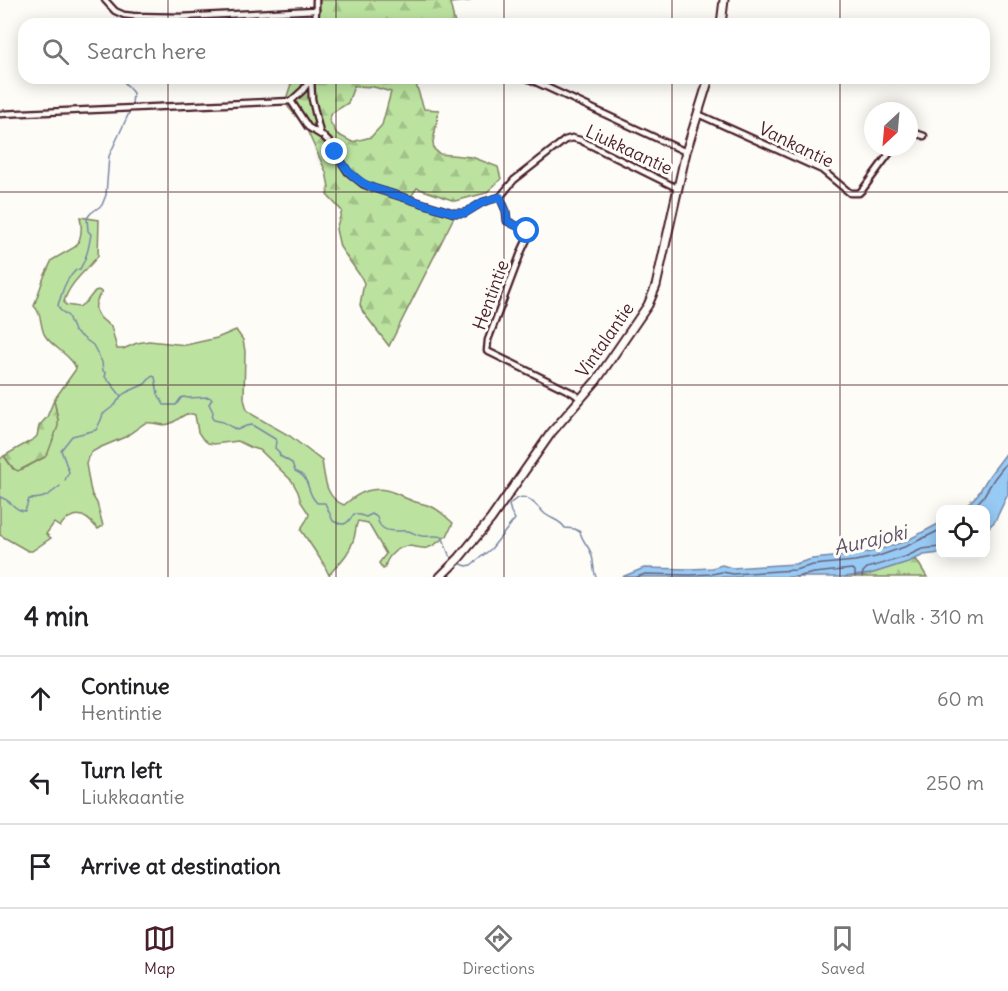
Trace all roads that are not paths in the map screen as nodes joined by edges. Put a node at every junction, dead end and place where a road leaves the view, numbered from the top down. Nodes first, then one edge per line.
1 (105, 0) edge
2 (316, 0) edge
3 (724, 0) edge
4 (316, 10) junction
5 (315, 18) edge
6 (722, 18) edge
7 (307, 84) edge
8 (311, 84) edge
9 (540, 84) edge
10 (707, 84) edge
11 (291, 101) junction
12 (0, 114) edge
13 (698, 114) junction
14 (918, 134) edge
15 (323, 136) junction
16 (924, 136) dead end
17 (686, 152) junction
18 (888, 156) edge
19 (677, 188) junction
20 (500, 197) junction
21 (580, 399) junction
22 (440, 577) edge

1 - 4 street
2 - 4 street
3 - 6 street
4 - 5 street
7 - 11 street
8 - 15 street, Liukkaantie
9 - 17 street
10 - 13 street, Vintalantie
11 - 12 street
11 - 15 street
13 - 17 street, Vintalantie
13 - 18 street, Vankantie
14 - 16 street
15 - 20 street, Liukkaantie
17 - 19 street, Vintalantie
19 - 20 street, Liukkaantie
19 - 21 street, Vintalantie
20 - 21 street, Hentintie
21 - 22 street, Vintalantie

